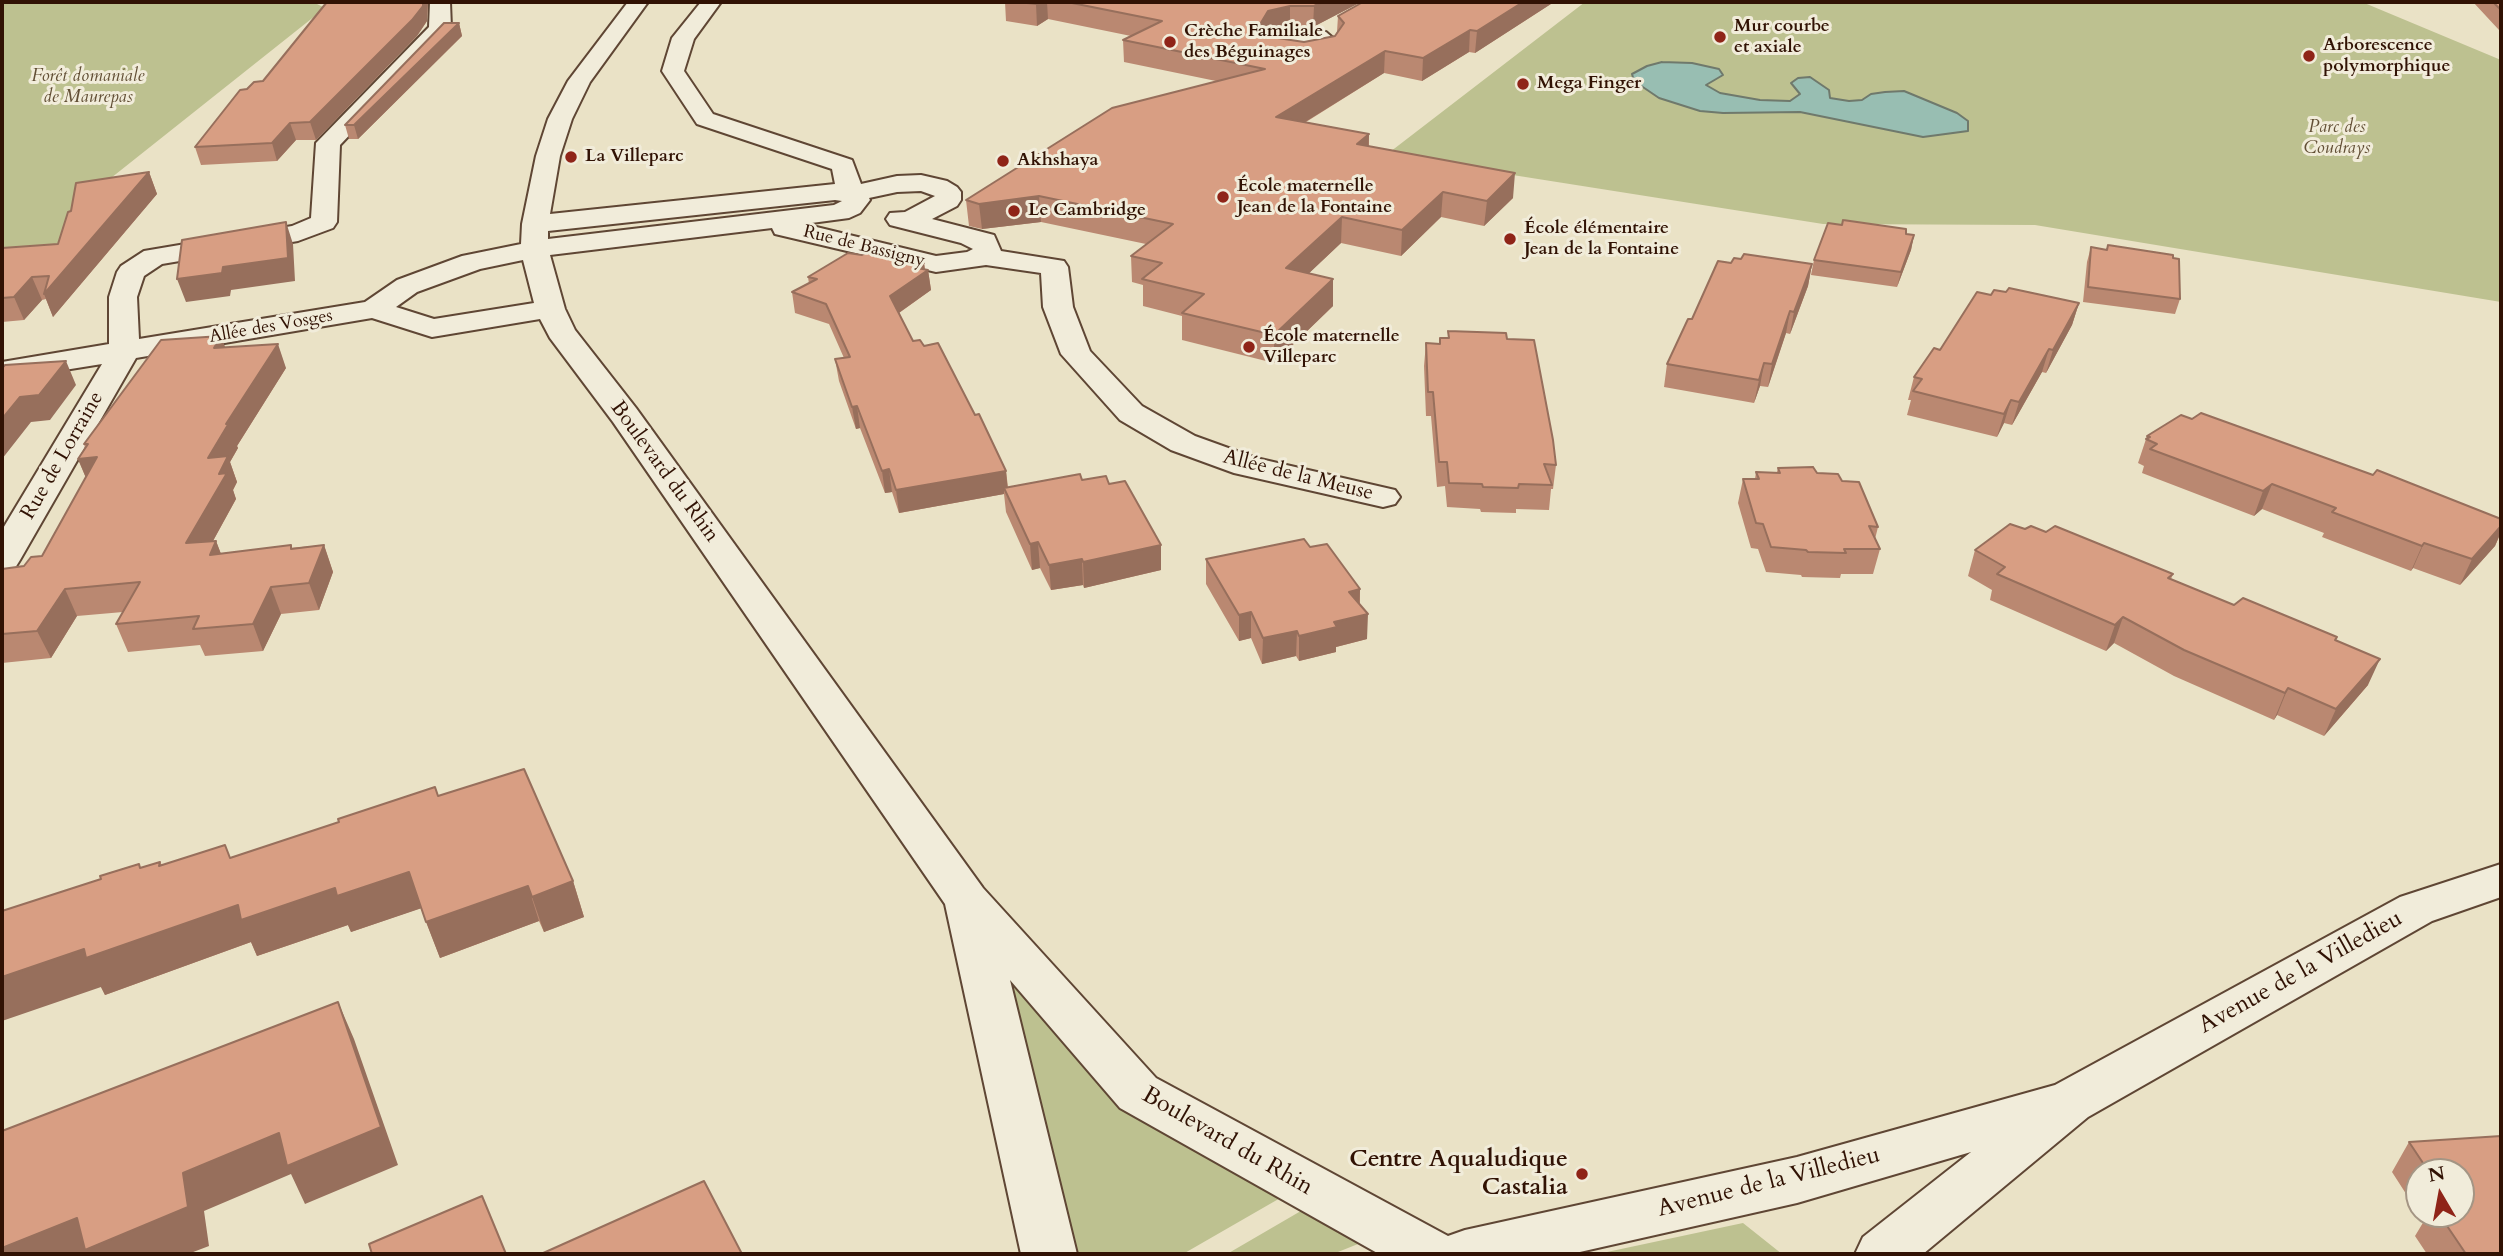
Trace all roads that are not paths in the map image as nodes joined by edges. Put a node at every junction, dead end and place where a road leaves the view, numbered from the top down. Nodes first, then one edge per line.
1 (440, 2) edge
2 (711, 2) edge
3 (633, 5) edge
4 (851, 200) junction
5 (757, 211) junction
6 (909, 221) junction
7 (535, 236) junction
8 (982, 256) junction
9 (374, 309) junction
10 (550, 309) junction
11 (124, 352) junction
12 (2, 371) edge
13 (1382, 497) dead end
14 (2, 560) edge
15 (2501, 880) edge
16 (967, 900) junction
17 (2070, 1102) junction
18 (1049, 1254) edge
19 (1430, 1254) edge
20 (1465, 1254) edge
21 (1883, 1254) edge

1 - 11 street
2 - 4 street
3 - 7 street, Boulevard du Rhin
4 - 5 street, Rue de Bassigny
4 - 6 street, Rue de Bassigny
4 - 6 street
5 - 7 street, Rue de Bassigny
5 - 8 street, Rue de Bassigny
6 - 8 street, Rue de Bassigny
7 - 9 street, Rue de Bassigny
7 - 10 street, Boulevard du Rhin
8 - 13 street, Allée de la Meuse
9 - 10 street
9 - 11 street, Allée des Vosges
10 - 16 street, Boulevard du Rhin
11 - 12 street, Allée des Vosges
11 - 14 street, Rue de Lorraine
15 - 17 street, Avenue de la Villedieu
16 - 18 street, Boulevard du Rhin
16 - 19 street, Boulevard du Rhin
17 - 20 street, Avenue de la Villedieu
17 - 21 street, Avenue de la Villedieu

